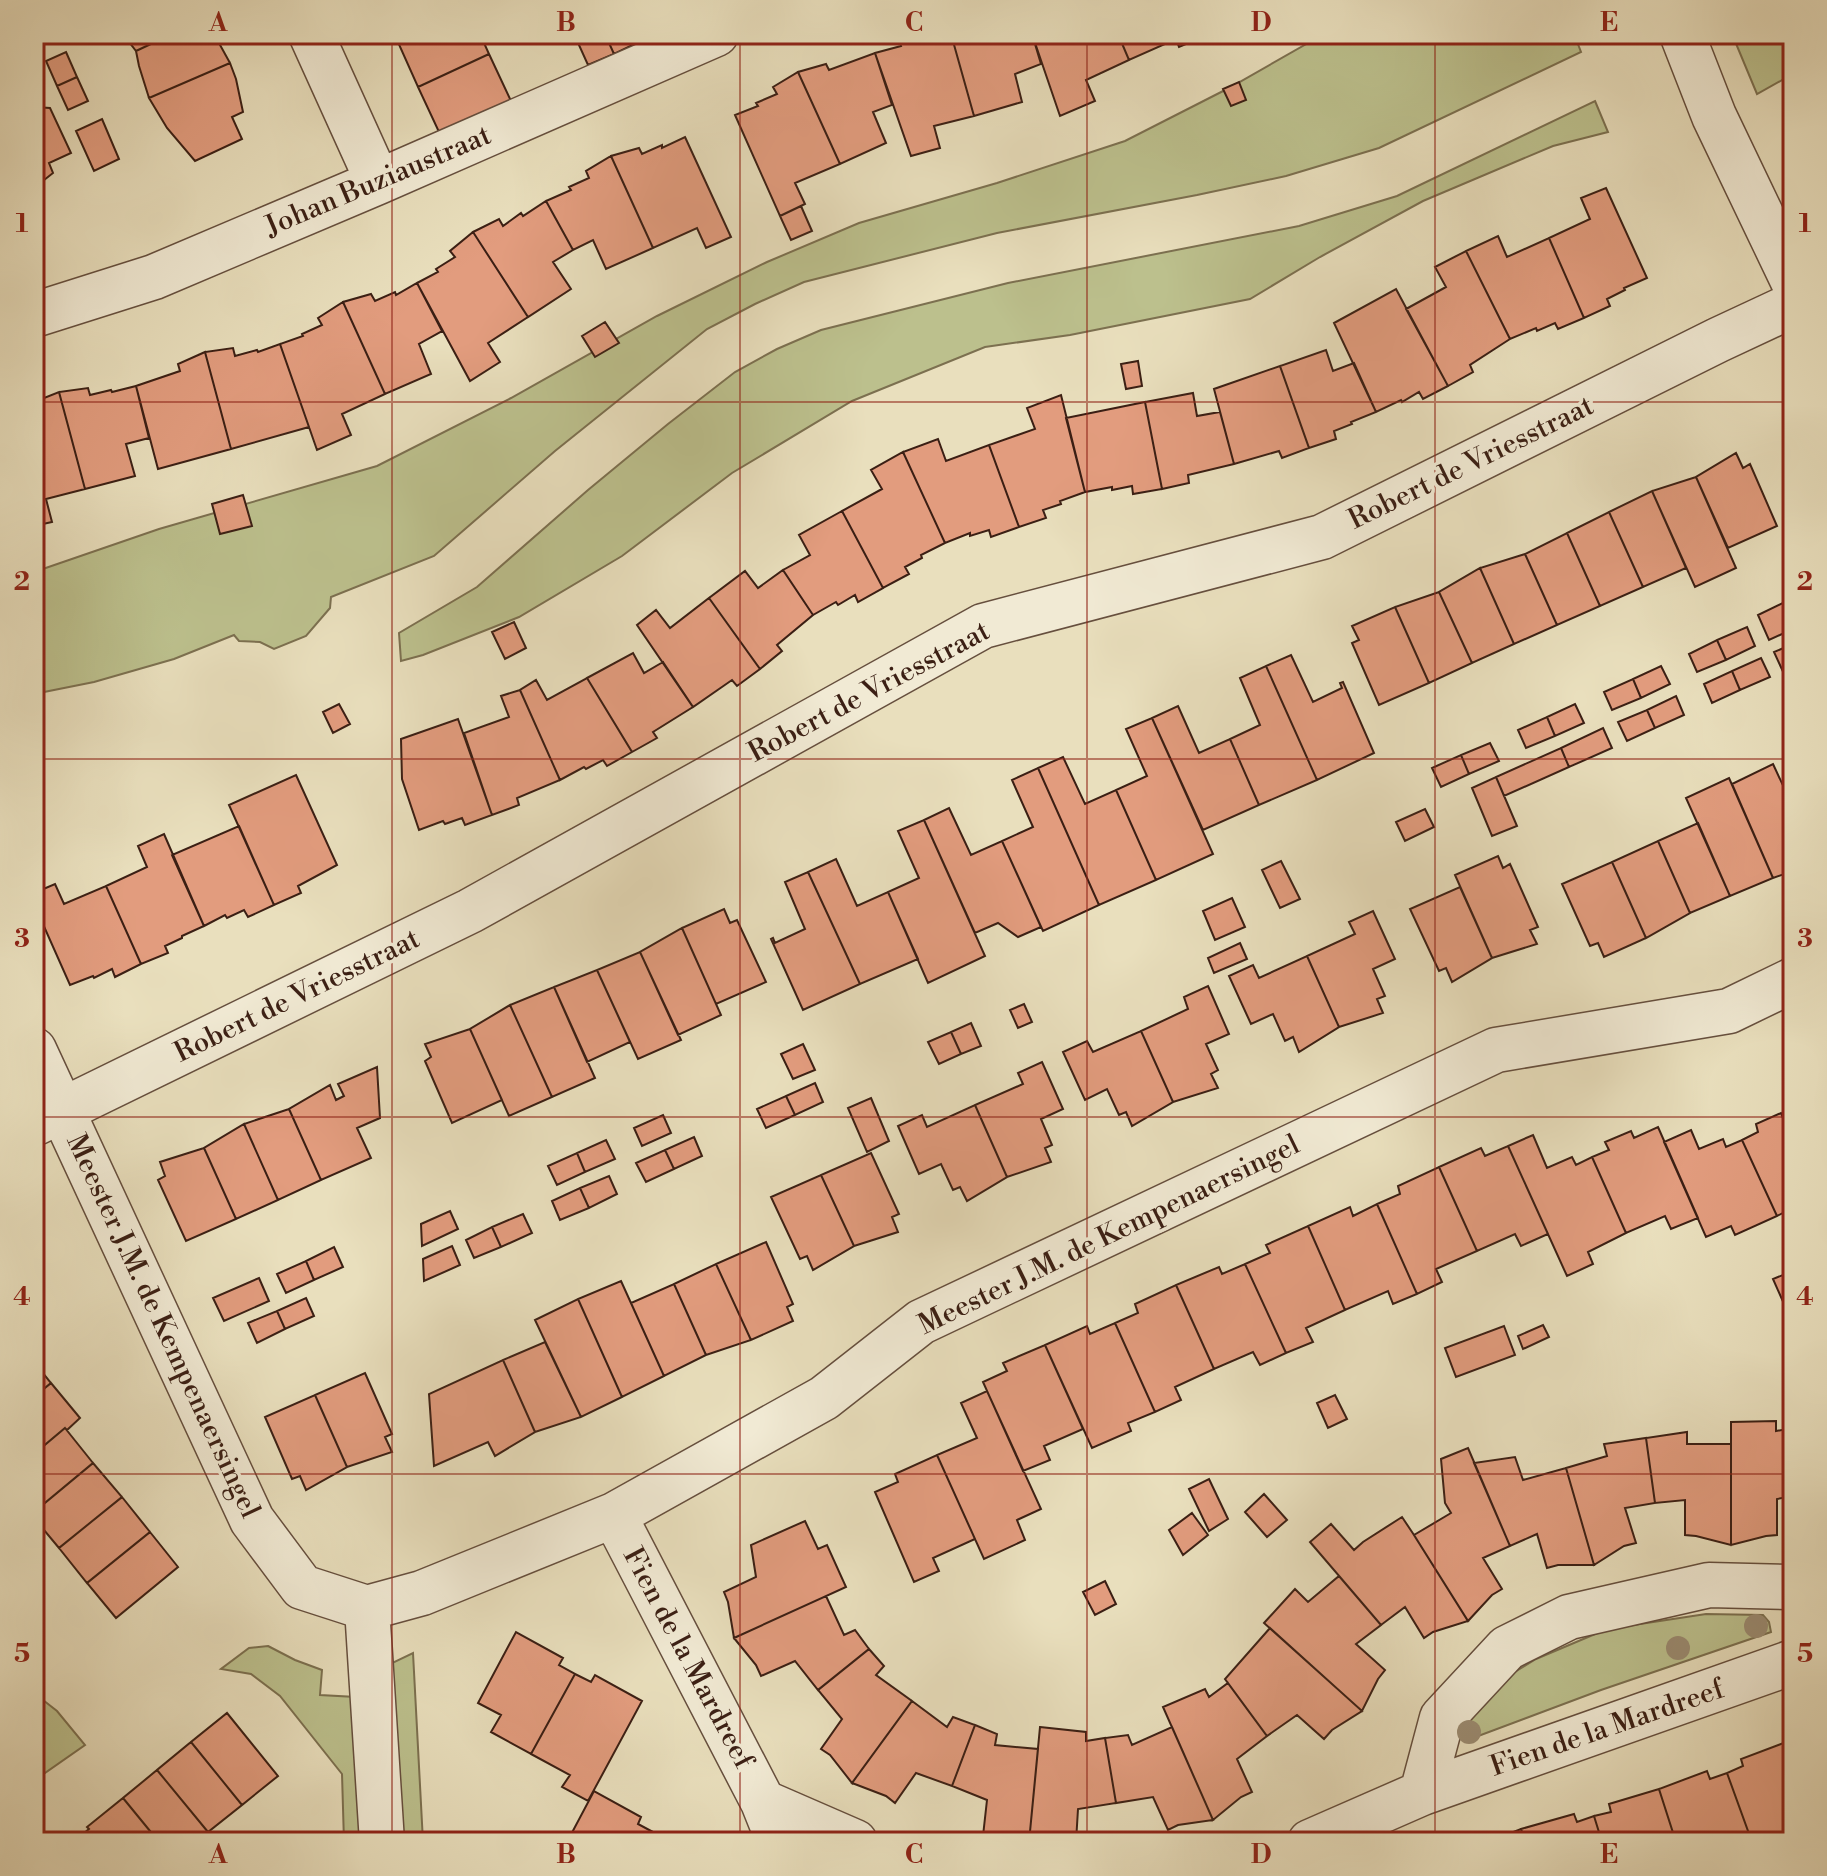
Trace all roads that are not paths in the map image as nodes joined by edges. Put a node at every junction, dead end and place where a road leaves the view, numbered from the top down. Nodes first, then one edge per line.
1 (311, 34) edge
2 (716, 34) edge
3 (1682, 34) edge
4 (378, 182) junction
5 (1793, 281) edge
6 (1793, 305) edge
7 (34, 315) edge
8 (1793, 980) edge
9 (34, 1050) edge
10 (48, 1118) edge
11 (614, 1515) junction
12 (1793, 1587) edge
13 (367, 1608) junction
14 (1793, 1662) edge
15 (1422, 1793) junction
16 (763, 1802) junction
17 (382, 1842) edge
18 (779, 1842) edge
19 (855, 1842) edge
20 (1310, 1842) edge

1 - 4 street
2 - 4 street, Johan Buziaustraat
3 - 5 street
4 - 7 street, Johan Buziaustraat
6 - 10 street, Robert de Vriesstraat
8 - 11 street, Meester J.M. de Kempenaersingel
9 - 10 street, Meester J.M. de Kempenaersingel
10 - 13 street, Meester J.M. de Kempenaersingel
11 - 13 street, Meester J.M. de Kempenaersingel
11 - 16 street, Fien de la Mardreef
12 - 15 street
13 - 17 street
14 - 15 street, Fien de la Mardreef
15 - 20 street, Fien de la Mardreef
16 - 18 street, Fien de la Mardreef
16 - 19 street, Fien de la Mardreef

